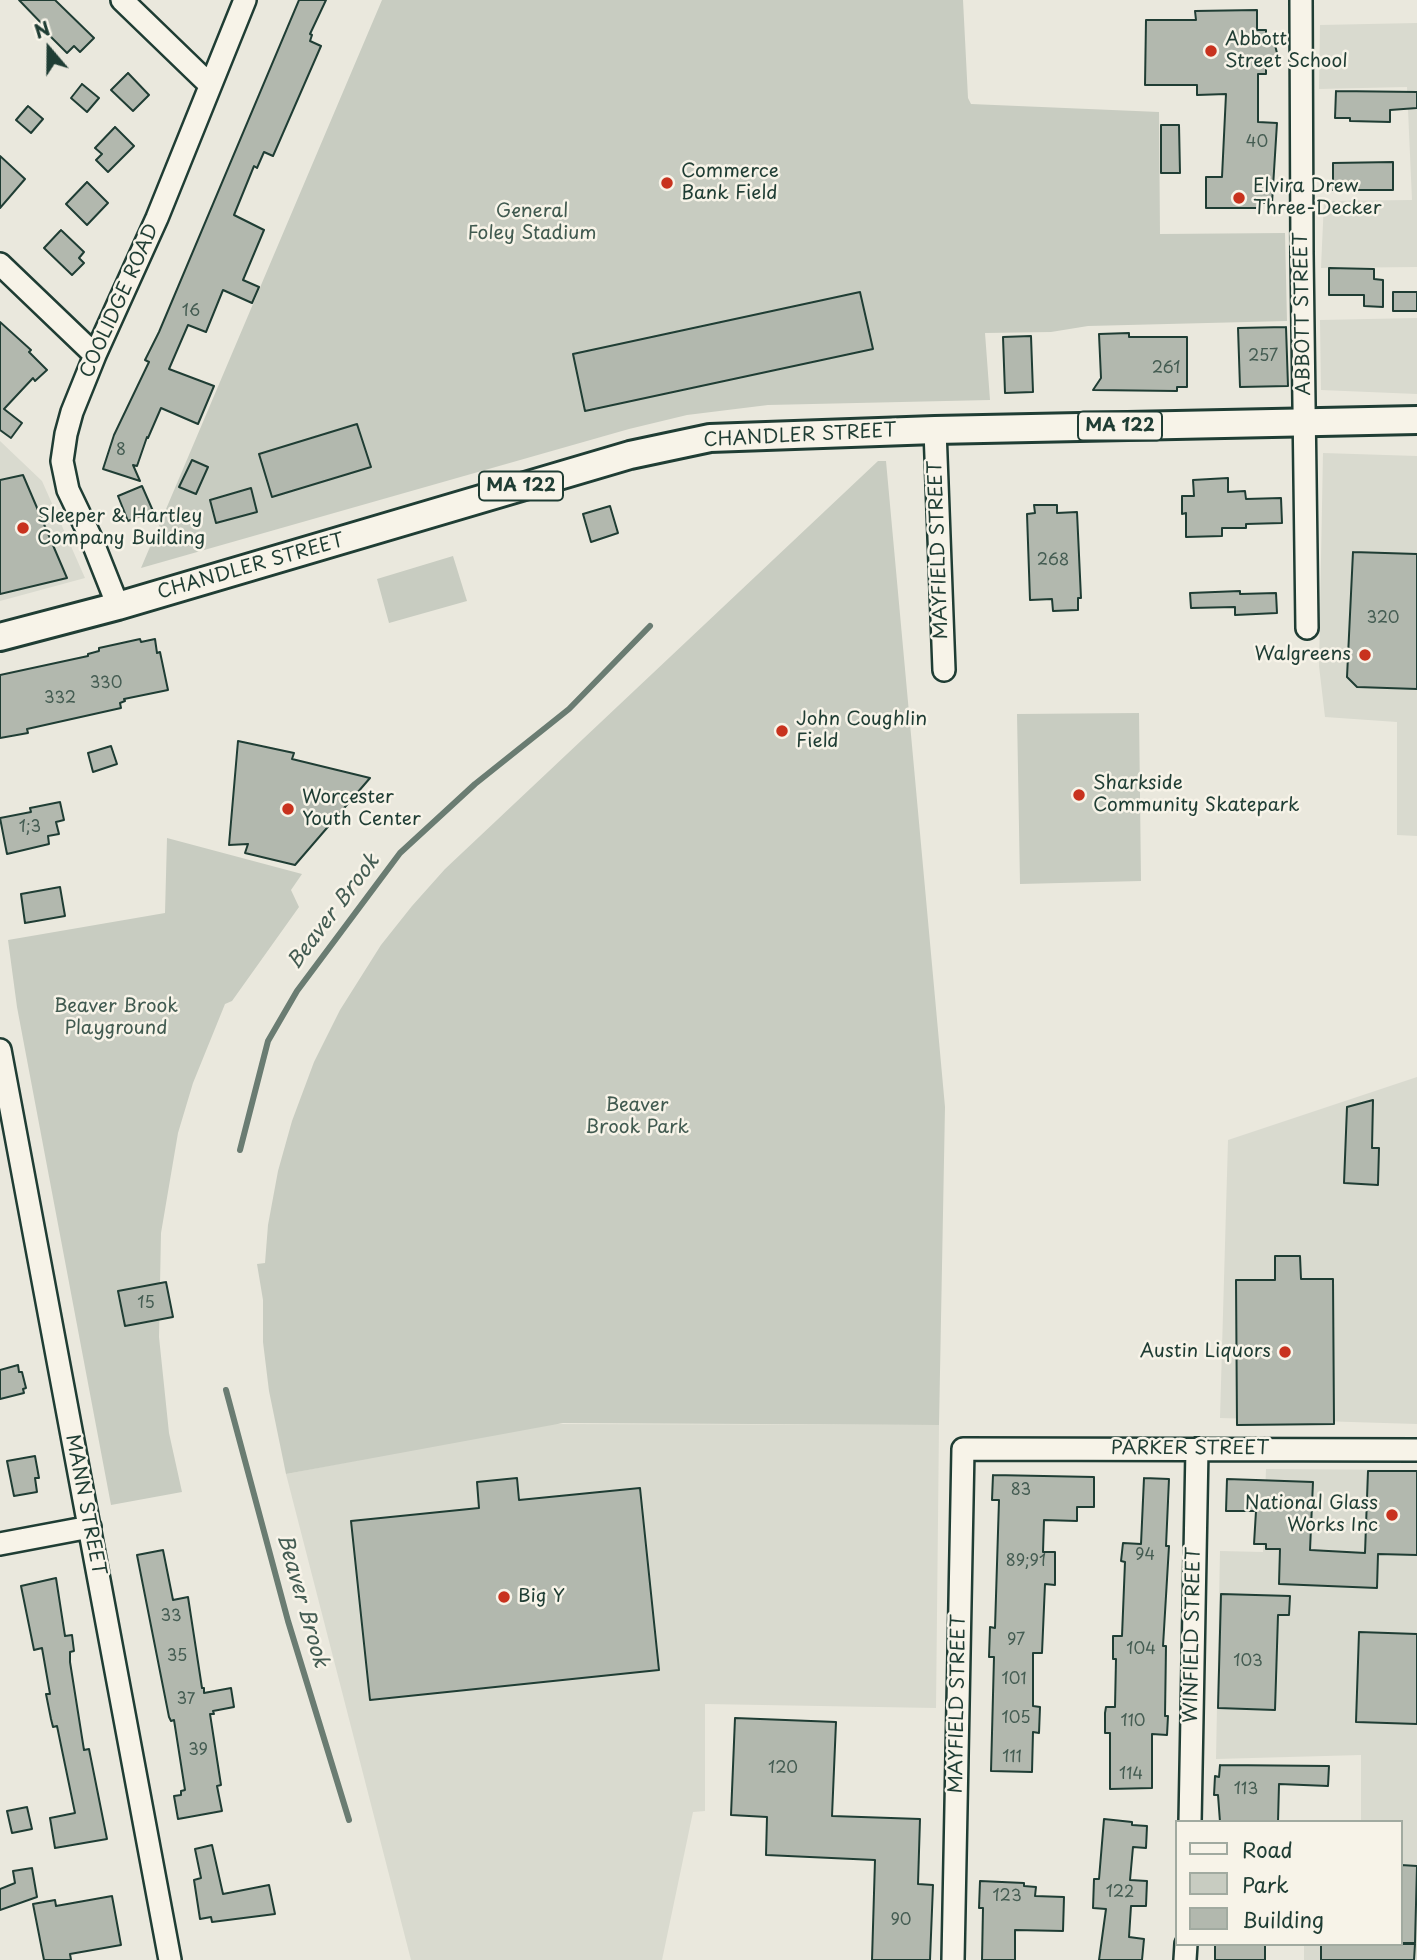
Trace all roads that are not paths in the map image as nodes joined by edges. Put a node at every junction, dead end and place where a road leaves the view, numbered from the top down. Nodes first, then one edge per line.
1 (122, 0) edge
2 (245, 0) edge
3 (1301, 0) edge
4 (210, 85) junction
5 (0, 264) edge
6 (95, 355) junction
7 (1417, 420) edge
8 (1305, 421) junction
9 (934, 430) junction
10 (118, 606) junction
11 (1307, 628) dead end
12 (0, 637) edge
13 (944, 670) dead end
14 (0, 1050) edge
15 (963, 1448) joint
16 (1197, 1449) junction
17 (1417, 1450) edge
18 (90, 1527) junction
19 (0, 1545) edge
20 (1190, 1820) edge
21 (170, 1960) edge
22 (953, 1960) edge

1 - 4 street
2 - 4 street, COOLIDGE ROAD
3 - 8 street, ABBOTT STREET
4 - 6 street, COOLIDGE ROAD
5 - 6 street
6 - 10 street, COOLIDGE ROAD
7 - 8 main road, CHANDLER STREET / MA 122
8 - 9 main road, CHANDLER STREET / MA 122
8 - 11 street, ABBOTT STREET
9 - 10 main road, CHANDLER STREET / MA 122
9 - 13 street, MAYFIELD STREET
10 - 12 main road, CHANDLER STREET / MA 122
14 - 18 street, MANN STREET
15 - 16 street, PARKER STREET
15 - 22 street, MAYFIELD STREET
16 - 17 street, PARKER STREET
16 - 20 street, WINFIELD STREET
18 - 19 street
18 - 21 street, MANN STREET

